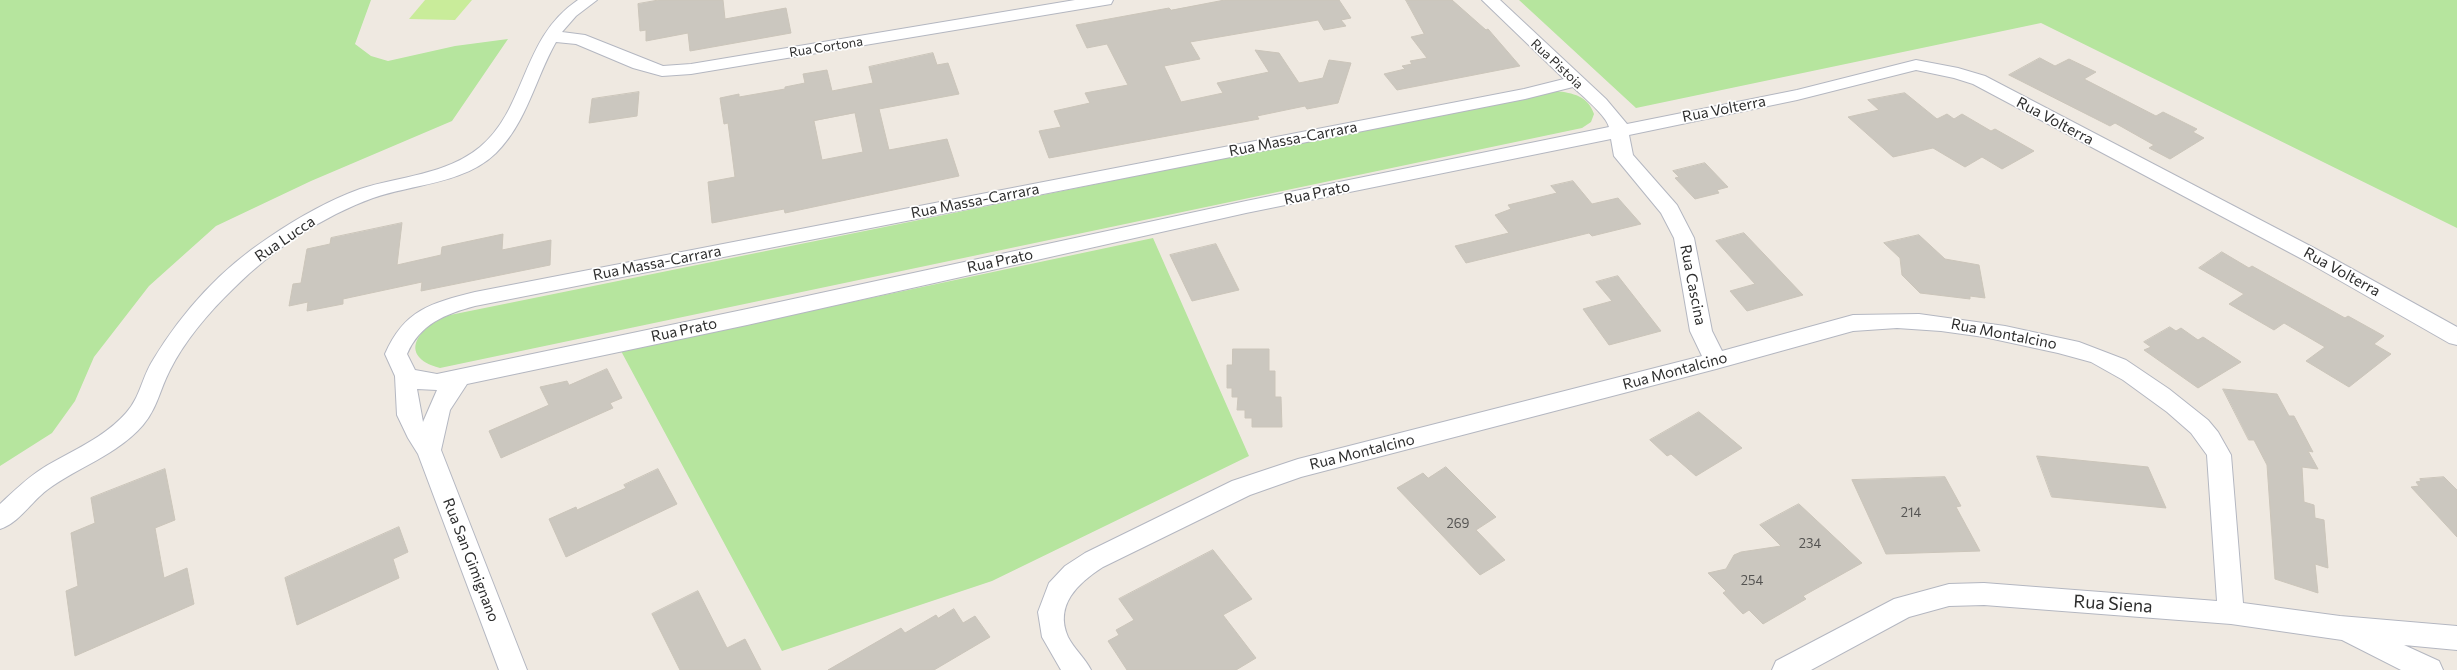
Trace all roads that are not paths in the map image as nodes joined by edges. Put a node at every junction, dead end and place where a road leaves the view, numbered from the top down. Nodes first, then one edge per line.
1 (589, 0) edge
2 (1105, 0) edge
3 (1490, 0) edge
4 (550, 36) junction
5 (1576, 81) junction
6 (1619, 132) junction
7 (2457, 337) edge
8 (1716, 361) junction
9 (406, 376) junction
10 (460, 377) junction
11 (429, 450) junction
12 (0, 520) edge
13 (2231, 613) junction
14 (2340, 628) junction
15 (2457, 638) edge
16 (513, 670) edge
17 (1077, 670) edge
18 (1786, 670) edge
19 (2429, 670) edge

1 - 4 street, Rua Lucca
2 - 4 street, Rua Cortona
3 - 5 street, Rua Pistoia
4 - 12 street, Rua Lucca
5 - 6 street, Rua Pistoia
5 - 9 street, Rua Massa-Carrara
6 - 7 street, Rua Volterra
6 - 8 street, Rua Cascina
6 - 10 street, Rua Prato
8 - 13 street, Rua Montalcino
8 - 17 street, Rua Montalcino
9 - 10 street, Rua Prato
9 - 11 street, Rua San Gimignano
10 - 11 street
11 - 16 street, Rua San Gimignano
13 - 14 street, Rua Siena
13 - 18 street, Rua Siena
14 - 15 street, Rua Siena
14 - 19 street

